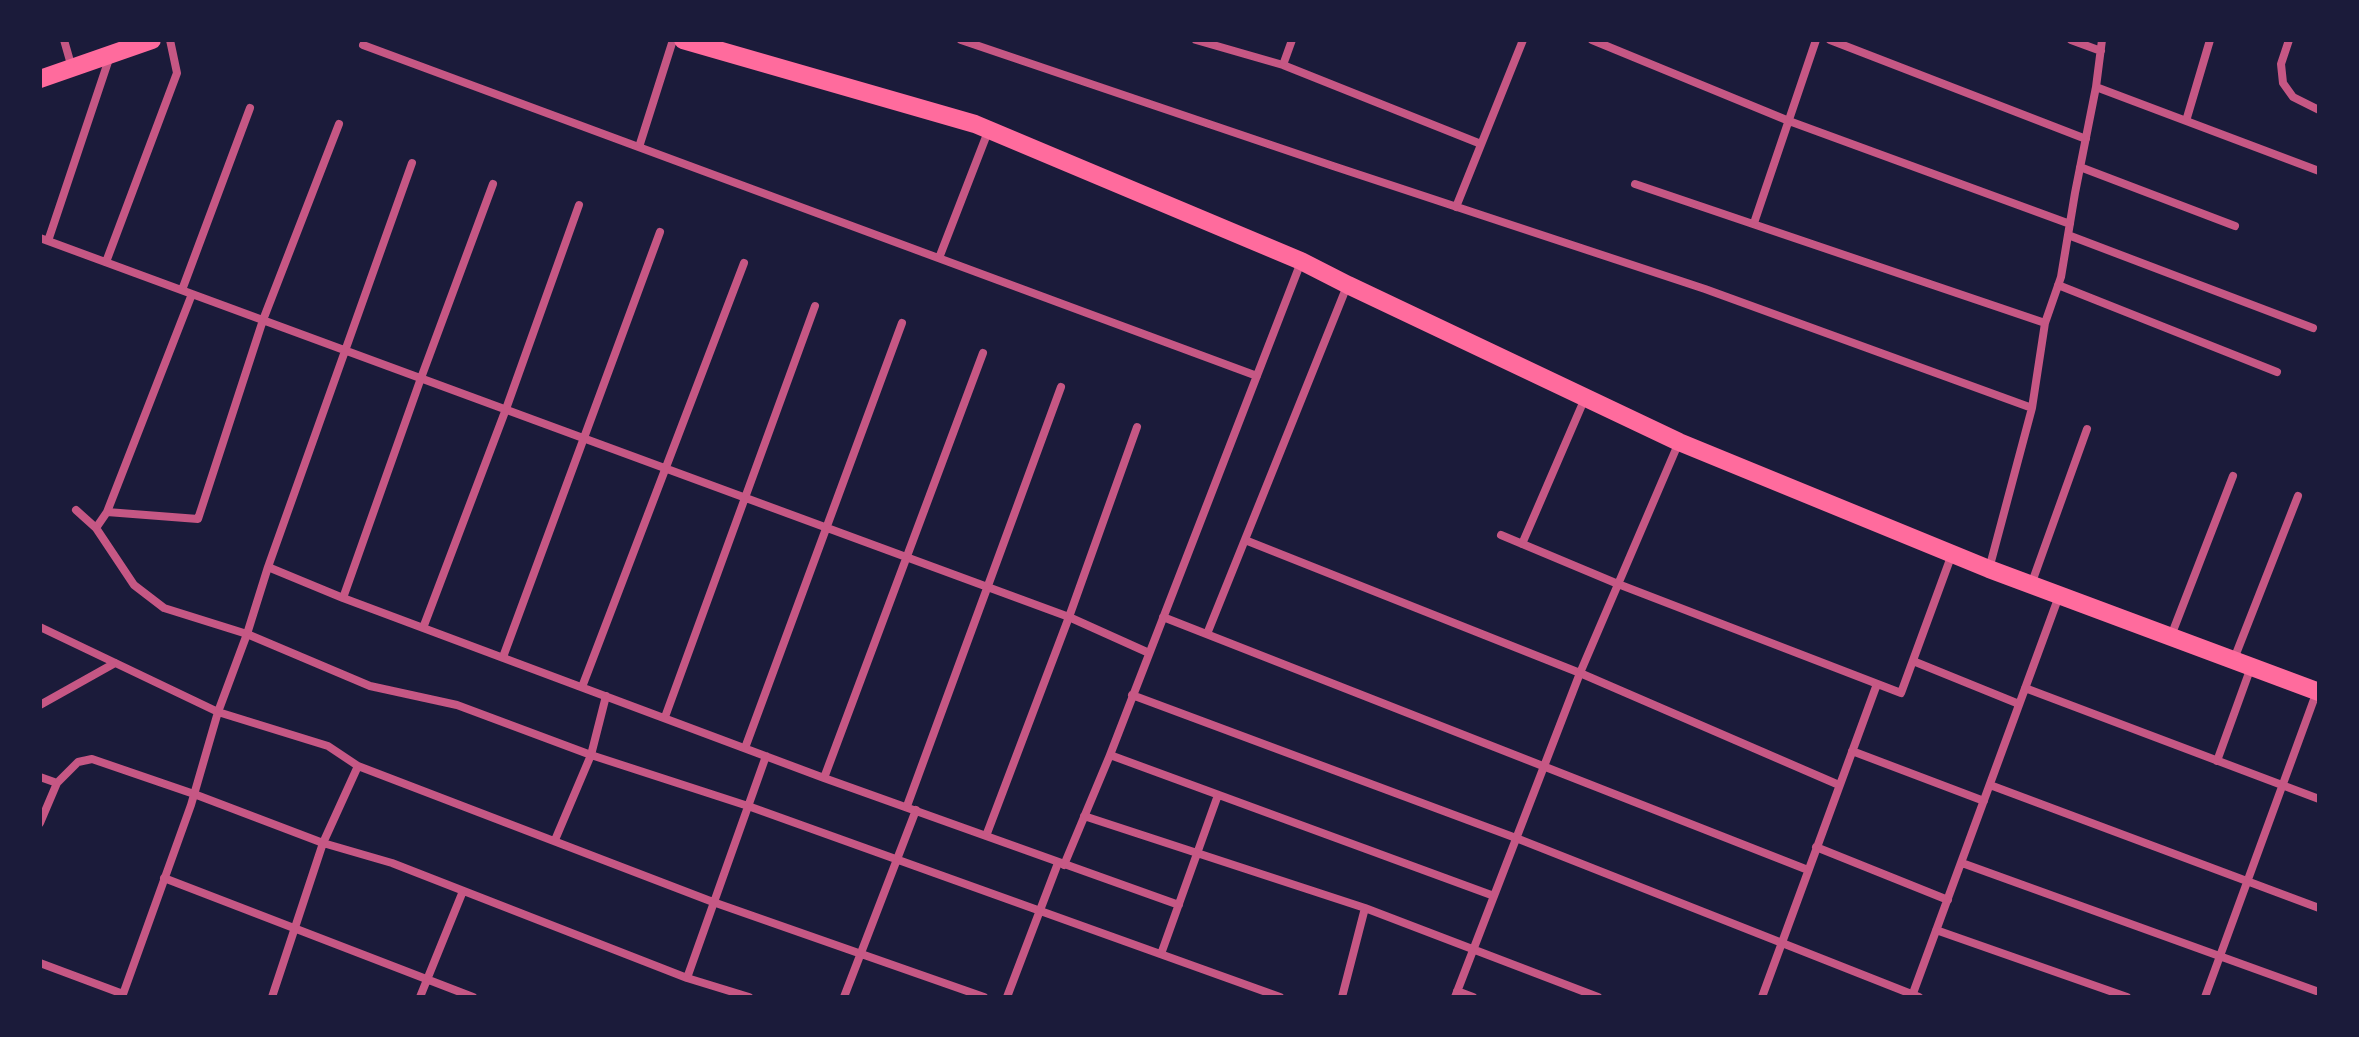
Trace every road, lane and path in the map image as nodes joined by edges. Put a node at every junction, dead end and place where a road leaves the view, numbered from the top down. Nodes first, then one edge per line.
1 (64, 40) edge
2 (152, 40) edge
3 (170, 40) edge
4 (673, 40) edge
5 (683, 40) edge
6 (961, 40) edge
7 (1196, 40) edge
8 (1292, 40) edge
9 (1523, 40) edge
10 (1592, 40) edge
11 (1816, 40) edge
12 (1830, 40) edge
13 (2071, 40) edge
14 (2102, 40) edge
15 (2210, 40) edge
16 (2289, 40) edge
17 (363, 45) dead end
18 (2101, 51) junction
19 (110, 55) junction
20 (1283, 65) junction
21 (72, 68) junction
22 (40, 79) edge
23 (2096, 87) junction
24 (250, 108) dead end
25 (2319, 110) edge
26 (1789, 121) junction
27 (2186, 121) junction
28 (339, 124) dead end
29 (989, 129) junction
30 (2086, 139) junction
31 (1481, 144) junction
32 (639, 147) junction
33 (412, 163) dead end
34 (2080, 167) junction
35 (2319, 171) edge
36 (493, 184) dead end
37 (1635, 184) dead end
38 (579, 205) dead end
39 (1456, 207) junction
40 (1754, 223) junction
41 (2070, 224) junction
42 (2235, 226) dead end
43 (660, 232) dead end
44 (2068, 235) junction
45 (44, 239) edge
46 (939, 258) junction
47 (1301, 261) junction
48 (106, 262) junction
49 (744, 263) dead end
50 (1348, 285) junction
51 (2058, 285) junction
52 (182, 290) junction
53 (192, 294) junction
54 (815, 306) dead end
55 (263, 320) junction
56 (902, 323) dead end
57 (2045, 323) junction
58 (2313, 328) dead end
59 (344, 350) junction
60 (983, 353) dead end
61 (2277, 372) dead end
62 (1257, 376) junction
63 (421, 378) junction
64 (1061, 387) dead end
65 (1585, 398) junction
66 (2032, 408) junction
67 (506, 409) junction
68 (1137, 427) dead end
69 (2087, 429) dead end
70 (585, 439) junction
71 (1679, 442) junction
72 (665, 468) junction
73 (2233, 476) dead end
74 (2298, 496) dead end
75 (746, 498) junction
76 (76, 510) dead end
77 (107, 512) junction
78 (96, 528) junction
79 (825, 528) junction
80 (1501, 535) dead end
81 (1245, 540) junction
82 (1522, 544) junction
83 (1952, 554) junction
84 (908, 558) junction
85 (268, 567) junction
86 (1989, 569) junction
87 (1618, 584) junction
88 (2031, 585) junction
89 (988, 588) junction
90 (2059, 595) junction
91 (343, 598) junction
92 (1069, 617) junction
93 (1163, 617) junction
94 (40, 627) edge
95 (423, 628) junction
96 (247, 634) junction
97 (1207, 634) junction
98 (2170, 637) junction
99 (1149, 653) junction
100 (503, 657) junction
101 (1913, 661) junction
102 (115, 663) junction
103 (2243, 663) junction
104 (1580, 673) junction
105 (1877, 684) junction
106 (582, 687) junction
107 (2025, 688) junction
108 (2318, 692) edge
109 (1132, 695) junction
110 (606, 696) junction
111 (2019, 704) junction
112 (40, 705) edge
113 (218, 712) junction
114 (665, 717) junction
115 (745, 748) junction
116 (1852, 751) junction
117 (591, 755) junction
118 (1110, 755) junction
119 (766, 756) junction
120 (2217, 761) junction
121 (358, 766) junction
122 (1544, 767) junction
123 (40, 777) edge
124 (824, 778) junction
125 (57, 783) junction
126 (1839, 785) junction
127 (1990, 785) junction
128 (2283, 786) junction
129 (194, 794) junction
130 (1218, 795) junction
131 (2319, 799) edge
132 (1984, 801) junction
133 (748, 806) junction
134 (911, 808) junction
135 (1084, 816) junction
136 (40, 823) edge
137 (986, 836) junction
138 (1516, 838) junction
139 (555, 840) junction
140 (323, 843) junction
141 (1816, 847) junction
142 (1196, 853) junction
143 (897, 860) junction
144 (1962, 863) junction
145 (1061, 864) junction
146 (1808, 870) junction
147 (164, 878) junction
148 (2247, 882) junction
149 (463, 891) junction
150 (1494, 896) junction
151 (1948, 900) junction
152 (713, 902) junction
153 (1179, 905) junction
154 (1365, 908) junction
155 (2319, 908) edge
156 (1039, 911) junction
157 (295, 930) junction
158 (1936, 930) junction
159 (1781, 942) junction
160 (1474, 949) junction
161 (861, 953) junction
162 (1161, 954) junction
163 (2220, 956) junction
164 (40, 963) edge
165 (687, 978) junction
166 (427, 979) junction
167 (2319, 992) edge
168 (725, 993) edge
169 (1456, 994) edge
170 (122, 996) edge
171 (1915, 996) edge
172 (272, 997) edge
173 (420, 997) edge
174 (473, 997) edge
175 (749, 997) edge
176 (844, 997) edge
177 (984, 997) edge
178 (1007, 997) edge
179 (1280, 997) edge
180 (1342, 997) edge
181 (1473, 997) edge
182 (1598, 997) edge
183 (1762, 997) edge
184 (2127, 997) edge
185 (2205, 997) edge

1 - 21 street
2 - 19 main road
3 - 48 street
4 - 32 street
5 - 29 main road
6 - 39 street
7 - 20 street
8 - 20 street
9 - 31 street
10 - 26 street
11 - 26 street
12 - 30 street
13 - 18 street
14 - 18 street
15 - 27 street
16 - 25 street
17 - 32 street
18 - 23 street
19 - 21 main road
19 - 45 street
20 - 31 street
21 - 22 main road
23 - 27 street
23 - 30 street
24 - 52 street
26 - 40 street
26 - 41 street
27 - 35 street
28 - 55 street
29 - 46 street
29 - 47 main road
30 - 34 street
31 - 39 street
32 - 46 street
33 - 59 street
34 - 41 street
34 - 42 street
36 - 63 street
37 - 40 street
38 - 67 street
39 - 66 street
40 - 57 street
41 - 44 street
43 - 70 street
44 - 51 street
44 - 58 street
45 - 48 street
46 - 62 street
47 - 50 main road
47 - 62 street
48 - 52 street
49 - 72 street
50 - 65 main road
50 - 81 street
51 - 57 street
51 - 61 street
52 - 53 street
53 - 55 street
53 - 77 street
54 - 75 street
55 - 59 street
55 - 77 street
56 - 79 street
57 - 66 street
59 - 63 street
59 - 85 street
60 - 84 street
62 - 93 street
63 - 67 street
63 - 91 street
64 - 89 street
65 - 71 main road
65 - 82 street
66 - 86 street
67 - 70 street
67 - 95 street
68 - 92 street
69 - 88 street
70 - 72 street
70 - 100 street
71 - 83 main road
71 - 87 street
72 - 75 street
72 - 106 street
73 - 98 street
74 - 103 street
75 - 79 street
75 - 114 street
76 - 78 street
77 - 78 street
78 - 96 street
79 - 84 street
79 - 115 street
80 - 82 street
81 - 97 street
81 - 104 street
82 - 87 street
83 - 86 main road
83 - 101 street
84 - 89 street
84 - 124 street
85 - 91 street
85 - 96 street
86 - 88 main road
87 - 104 street
87 - 105 street
88 - 90 main road
89 - 92 street
89 - 134 street
90 - 98 main road
90 - 107 street
91 - 95 street
92 - 99 street
92 - 137 street
93 - 97 street
93 - 99 street
94 - 102 street
95 - 100 street
96 - 113 street
96 - 117 street
97 - 122 street
98 - 103 main road
99 - 109 street
100 - 106 street
101 - 105 street
101 - 111 street
102 - 112 street
102 - 113 street
103 - 108 main road
103 - 120 street
104 - 122 street
104 - 126 street
105 - 116 street
106 - 110 street
107 - 111 street
107 - 120 street
108 - 128 street
109 - 118 street
109 - 138 street
110 - 114 street
110 - 117 street
111 - 127 street
113 - 121 street
113 - 129 street
114 - 115 street
115 - 119 street
116 - 126 street
116 - 132 street
117 - 133 street
117 - 139 street
118 - 130 street
118 - 135 street
119 - 124 street
119 - 133 street
120 - 128 street
121 - 139 street
121 - 140 street
122 - 138 street
122 - 146 street
123 - 125 street
124 - 134 street
125 - 129 street
125 - 136 street
126 - 141 street
127 - 132 street
127 - 148 street
128 - 131 street
128 - 148 street
129 - 140 street
129 - 147 street
130 - 142 street
130 - 150 street
132 - 144 street
133 - 143 street
133 - 152 street
134 - 137 street
134 - 143 street
135 - 142 street
135 - 145 street
137 - 145 street
138 - 150 street
138 - 159 street
139 - 152 street
140 - 149 street
140 - 157 street
141 - 146 street
141 - 151 street
142 - 153 street
142 - 154 street
143 - 156 street
143 - 161 street
144 - 151 street
144 - 163 street
145 - 153 street
145 - 156 street
146 - 159 street
147 - 157 street
147 - 170 street
148 - 155 street
148 - 163 street
149 - 165 street
149 - 166 street
150 - 160 street
151 - 158 street
152 - 161 street
152 - 165 street
153 - 162 street
154 - 160 street
154 - 180 street
156 - 162 street
156 - 178 street
157 - 166 street
157 - 172 street
158 - 171 street
158 - 184 street
159 - 171 street
159 - 183 street
160 - 169 street
160 - 182 street
161 - 176 street
161 - 177 street
162 - 179 street
163 - 167 street
163 - 185 street
164 - 170 street
165 - 168 street
166 - 173 street
166 - 174 street
168 - 175 street
169 - 181 street

